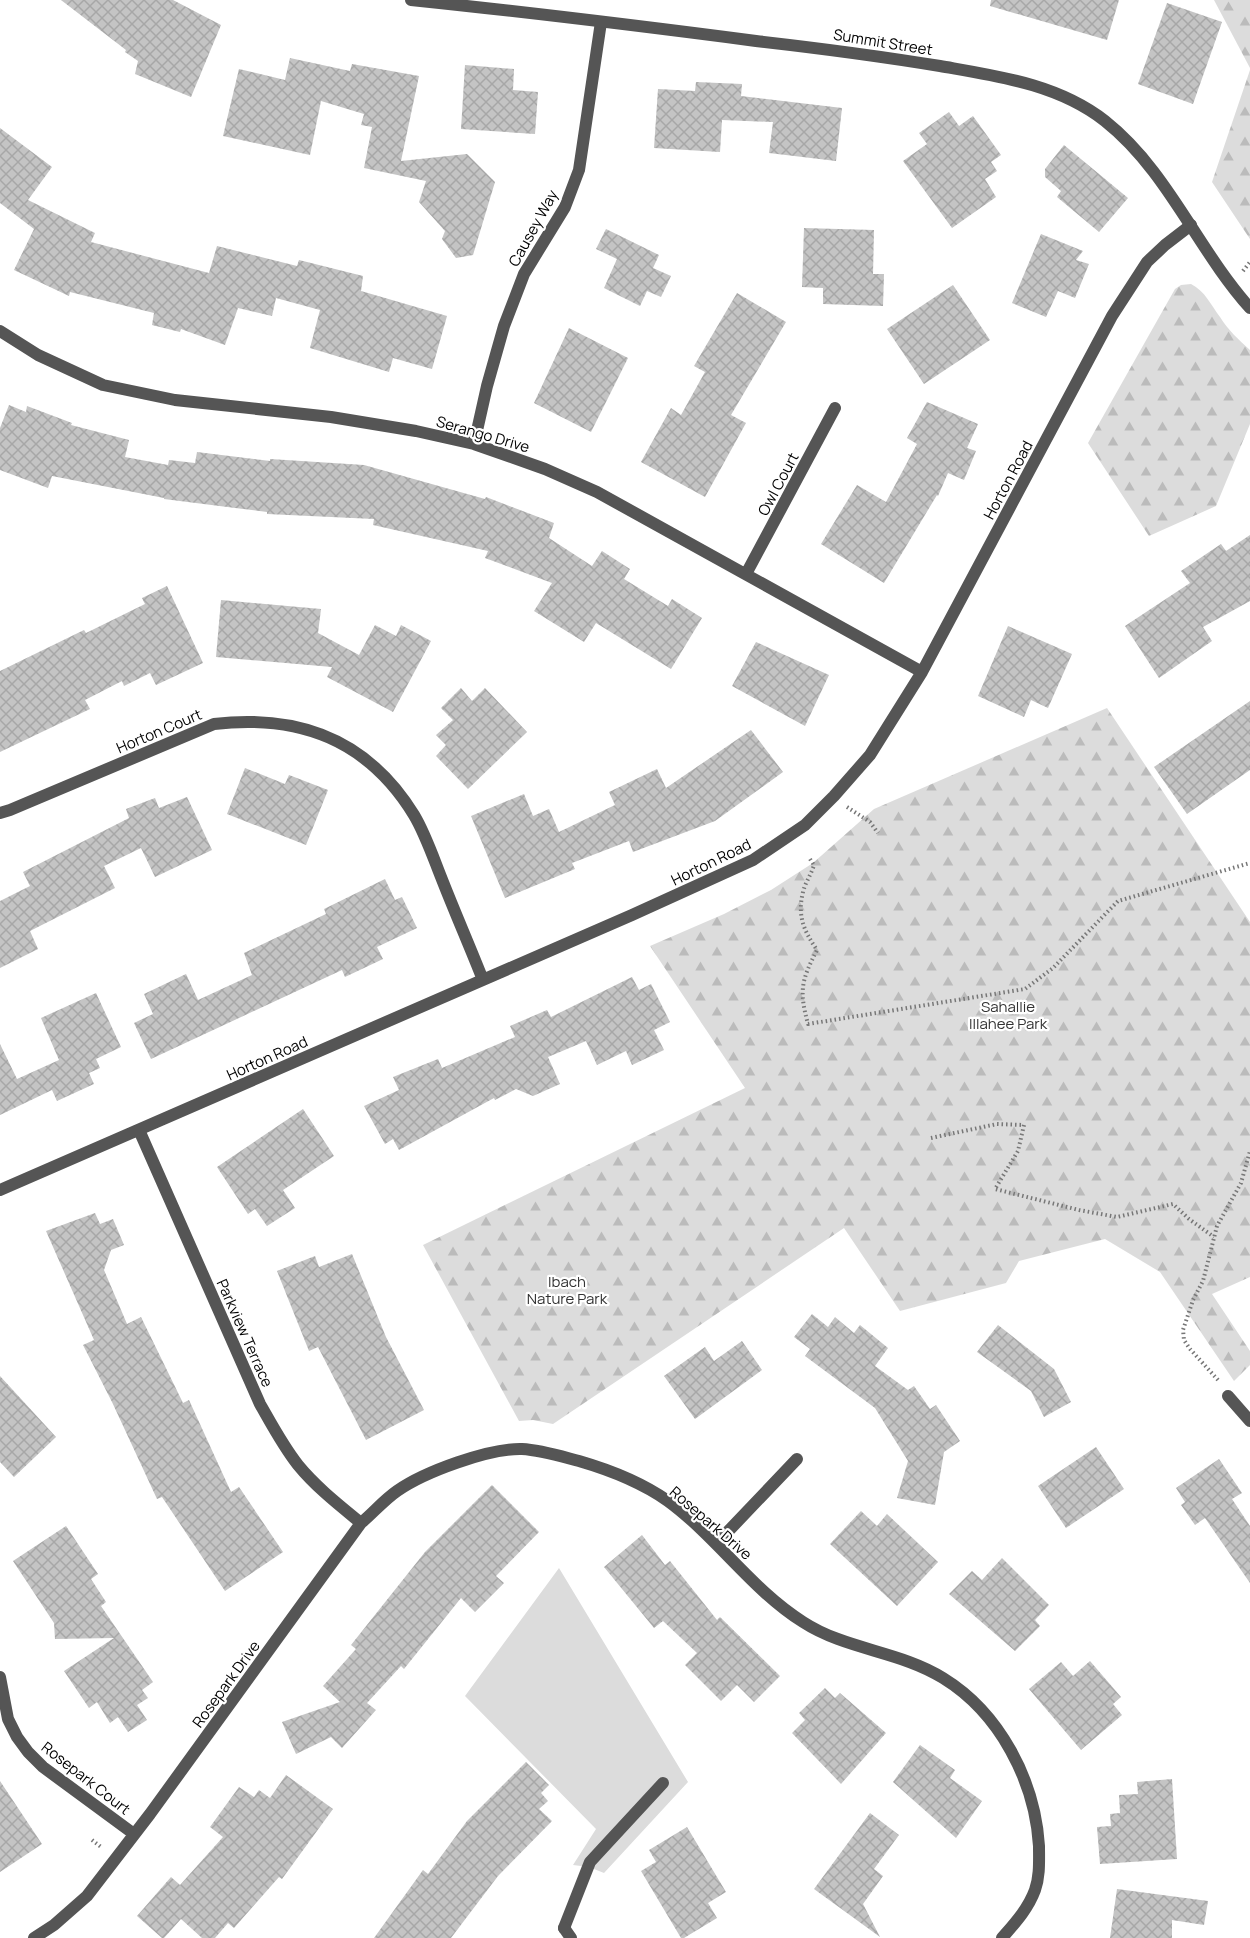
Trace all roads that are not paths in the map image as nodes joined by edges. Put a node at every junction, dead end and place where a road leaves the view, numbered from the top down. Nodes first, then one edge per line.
1 (411, 0) edge
2 (601, 22) junction
3 (1191, 225) junction
4 (1250, 308) edge
5 (0, 331) edge
6 (836, 408) dead end
7 (474, 444) junction
8 (746, 574) junction
9 (922, 672) junction
10 (0, 813) edge
11 (483, 980) junction
12 (139, 1130) junction
13 (0, 1190) edge
14 (1228, 1396) road end
15 (1250, 1421) edge
16 (797, 1459) dead end
17 (361, 1523) junction
18 (716, 1544) junction
19 (0, 1677) edge
20 (663, 1783) dead end
21 (134, 1834) junction
22 (568, 1933) edge
23 (34, 1938) edge
24 (1002, 1938) edge

1 - 2 street, Summit Street
2 - 3 street, Summit Street
2 - 7 street, Causey Way
3 - 4 street, Summit Street
3 - 9 street, Horton Road
5 - 7 street, Serango Drive
6 - 8 street, Owl Court
7 - 8 street, Serango Drive
8 - 9 street, Serango Drive
9 - 11 street, Horton Road
10 - 11 street, Horton Court
11 - 12 street, Horton Road
12 - 13 street, Horton Road
12 - 17 street, Parkview Terrace
14 - 15 street
16 - 18 street
17 - 18 street, Rosepark Drive
17 - 21 street, Rosepark Drive
18 - 24 street, Rosepark Drive
19 - 21 street, Rosepark Court
20 - 22 street
21 - 23 street, Rosepark Drive

